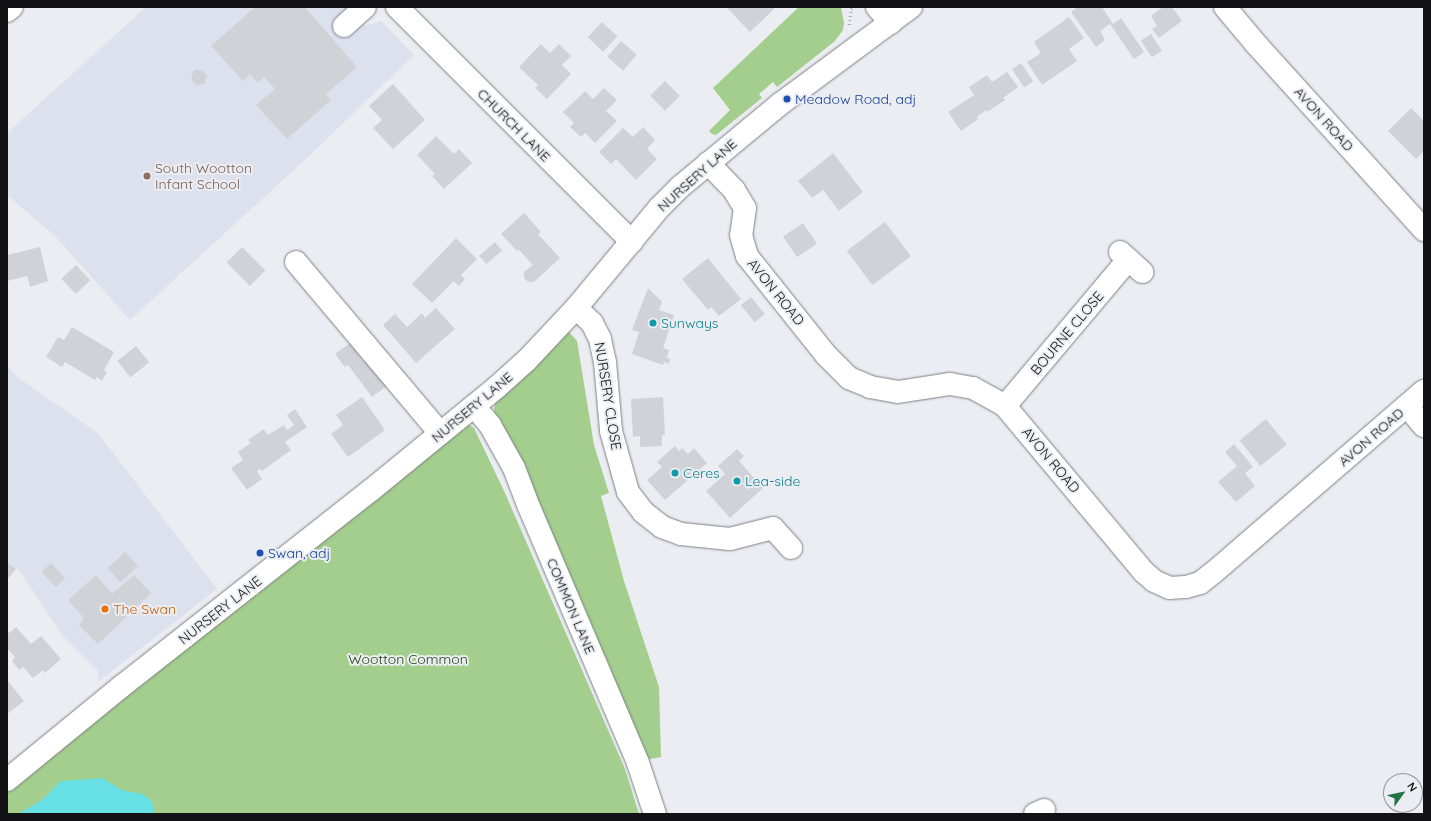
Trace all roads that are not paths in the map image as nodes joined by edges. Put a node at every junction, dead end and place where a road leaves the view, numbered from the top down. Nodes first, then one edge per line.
1 (12, 7) edge
2 (365, 7) edge
3 (396, 7) edge
4 (911, 7) edge
5 (1225, 7) edge
6 (7, 11) edge
7 (884, 15) edge
8 (344, 26) dead end
9 (708, 163) junction
10 (1424, 230) edge
11 (632, 242) junction
12 (296, 262) dead end
13 (1130, 262) dead end
14 (576, 308) junction
15 (1424, 391) edge
16 (474, 406) junction
17 (1005, 406) junction
18 (1407, 406) junction
19 (1424, 426) edge
20 (440, 433) junction
21 (791, 548) dead end
22 (7, 780) edge
23 (655, 814) edge

1 - 6 street
2 - 8 street
3 - 11 street, CHURCH LANE
4 - 7 street, NURSERY LANE
5 - 10 street, AVON ROAD
7 - 9 street, NURSERY LANE
9 - 11 street, NURSERY LANE
9 - 17 street, AVON ROAD
11 - 14 street, NURSERY LANE
12 - 20 street
13 - 17 street, BOURNE CLOSE
14 - 16 street, NURSERY LANE
14 - 21 street, NURSERY CLOSE
15 - 18 street, AVON ROAD
16 - 20 street, NURSERY LANE
16 - 23 street, COMMON LANE
17 - 18 street, AVON ROAD
18 - 19 street
20 - 22 street, NURSERY LANE

